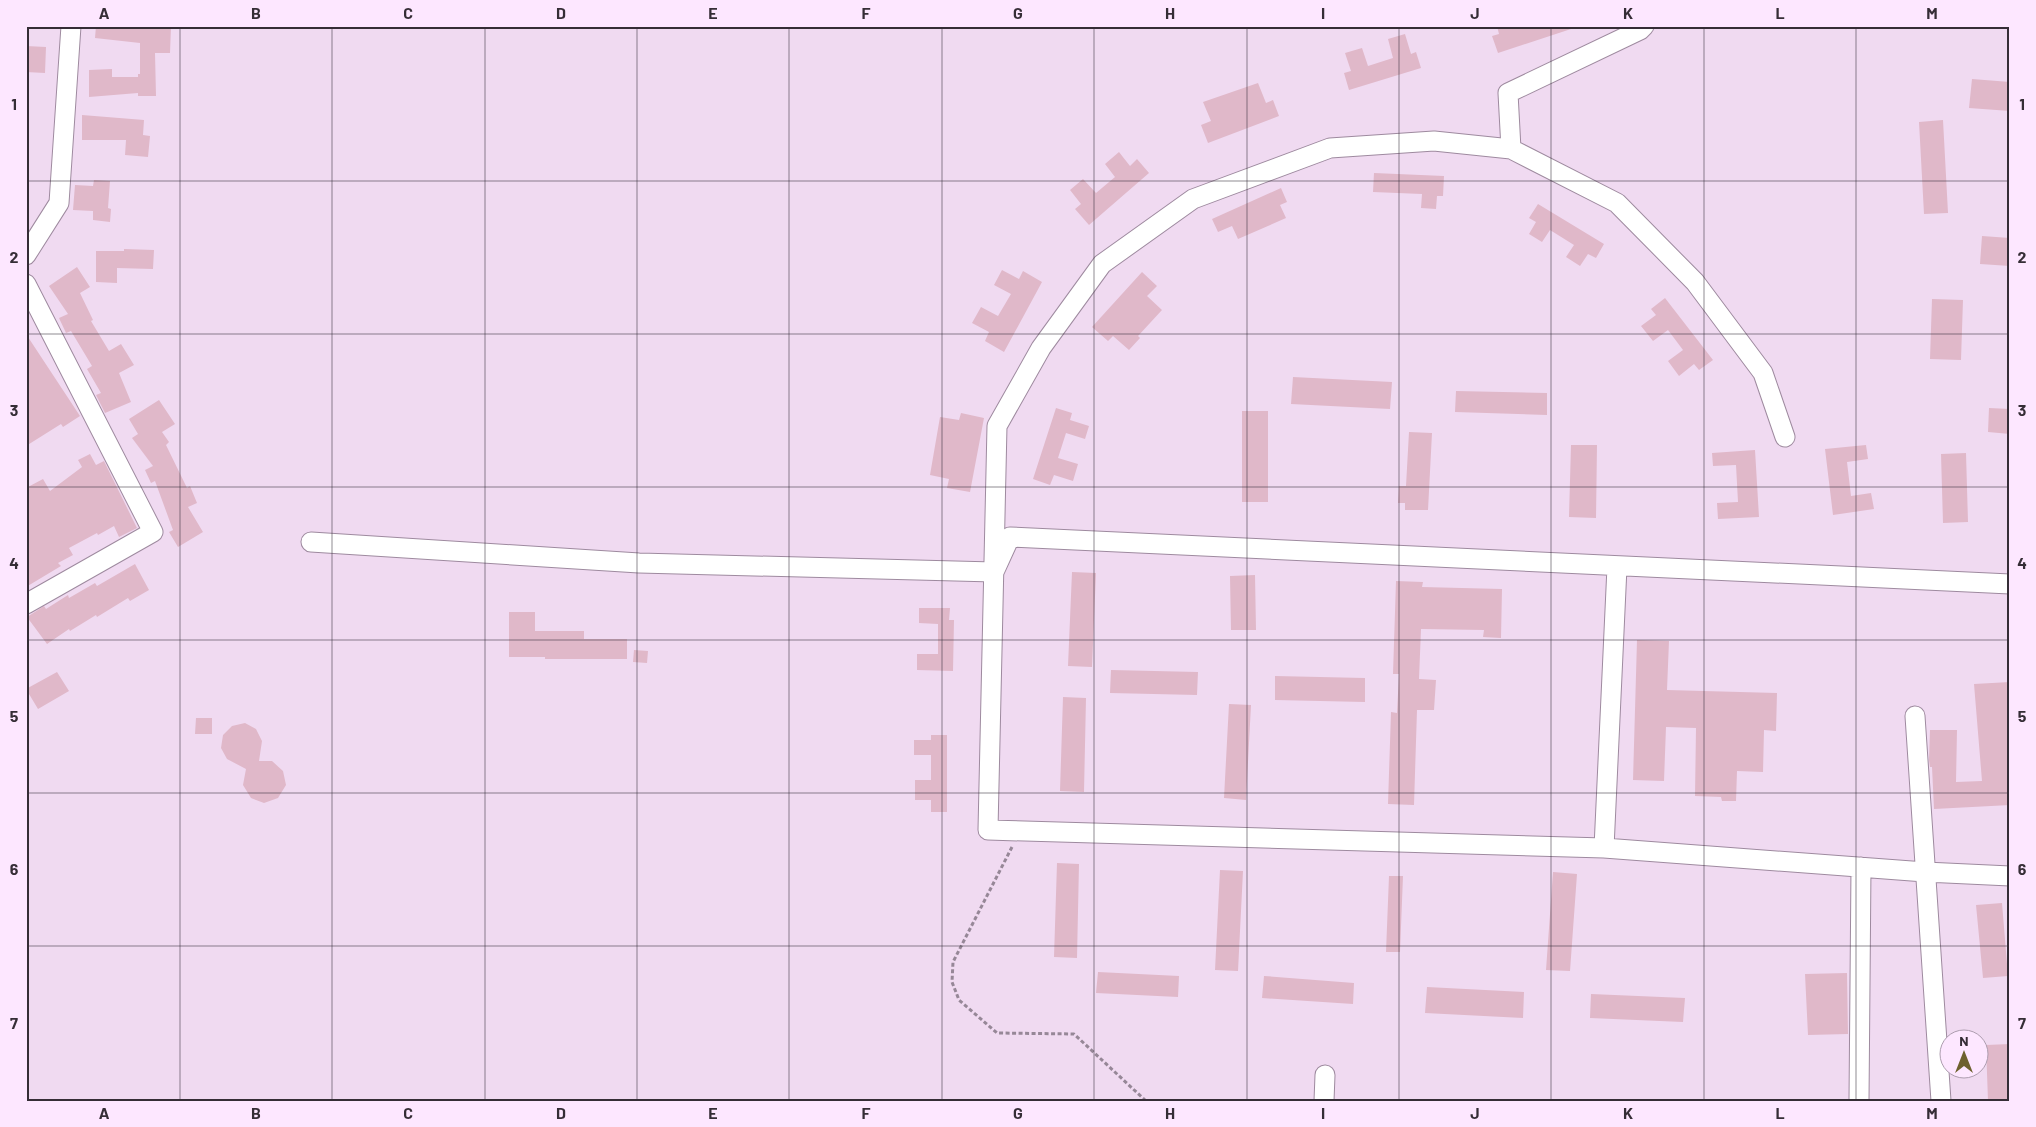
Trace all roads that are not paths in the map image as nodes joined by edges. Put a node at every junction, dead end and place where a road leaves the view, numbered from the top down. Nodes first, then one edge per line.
1 (70, 26) edge
2 (1644, 26) edge
3 (1511, 149) junction
4 (26, 255) edge
5 (26, 284) edge
6 (1785, 436) dead end
7 (311, 542) dead end
8 (1617, 567) junction
9 (994, 572) junction
10 (2010, 584) edge
11 (26, 604) edge
12 (1915, 716) dead end
13 (1604, 848) junction
14 (1861, 867) junction
15 (1925, 872) junction
16 (2010, 876) edge
17 (1325, 1075) dead end
18 (1324, 1101) edge
19 (1859, 1101) edge
20 (1941, 1101) edge

1 - 4 street
2 - 3 street
3 - 6 street
3 - 9 street
5 - 11 street
7 - 9 street
8 - 9 street
8 - 10 street
8 - 13 street
9 - 13 street
12 - 15 street
13 - 14 street
14 - 15 street
14 - 19 street
15 - 16 street
15 - 20 street
17 - 18 street

